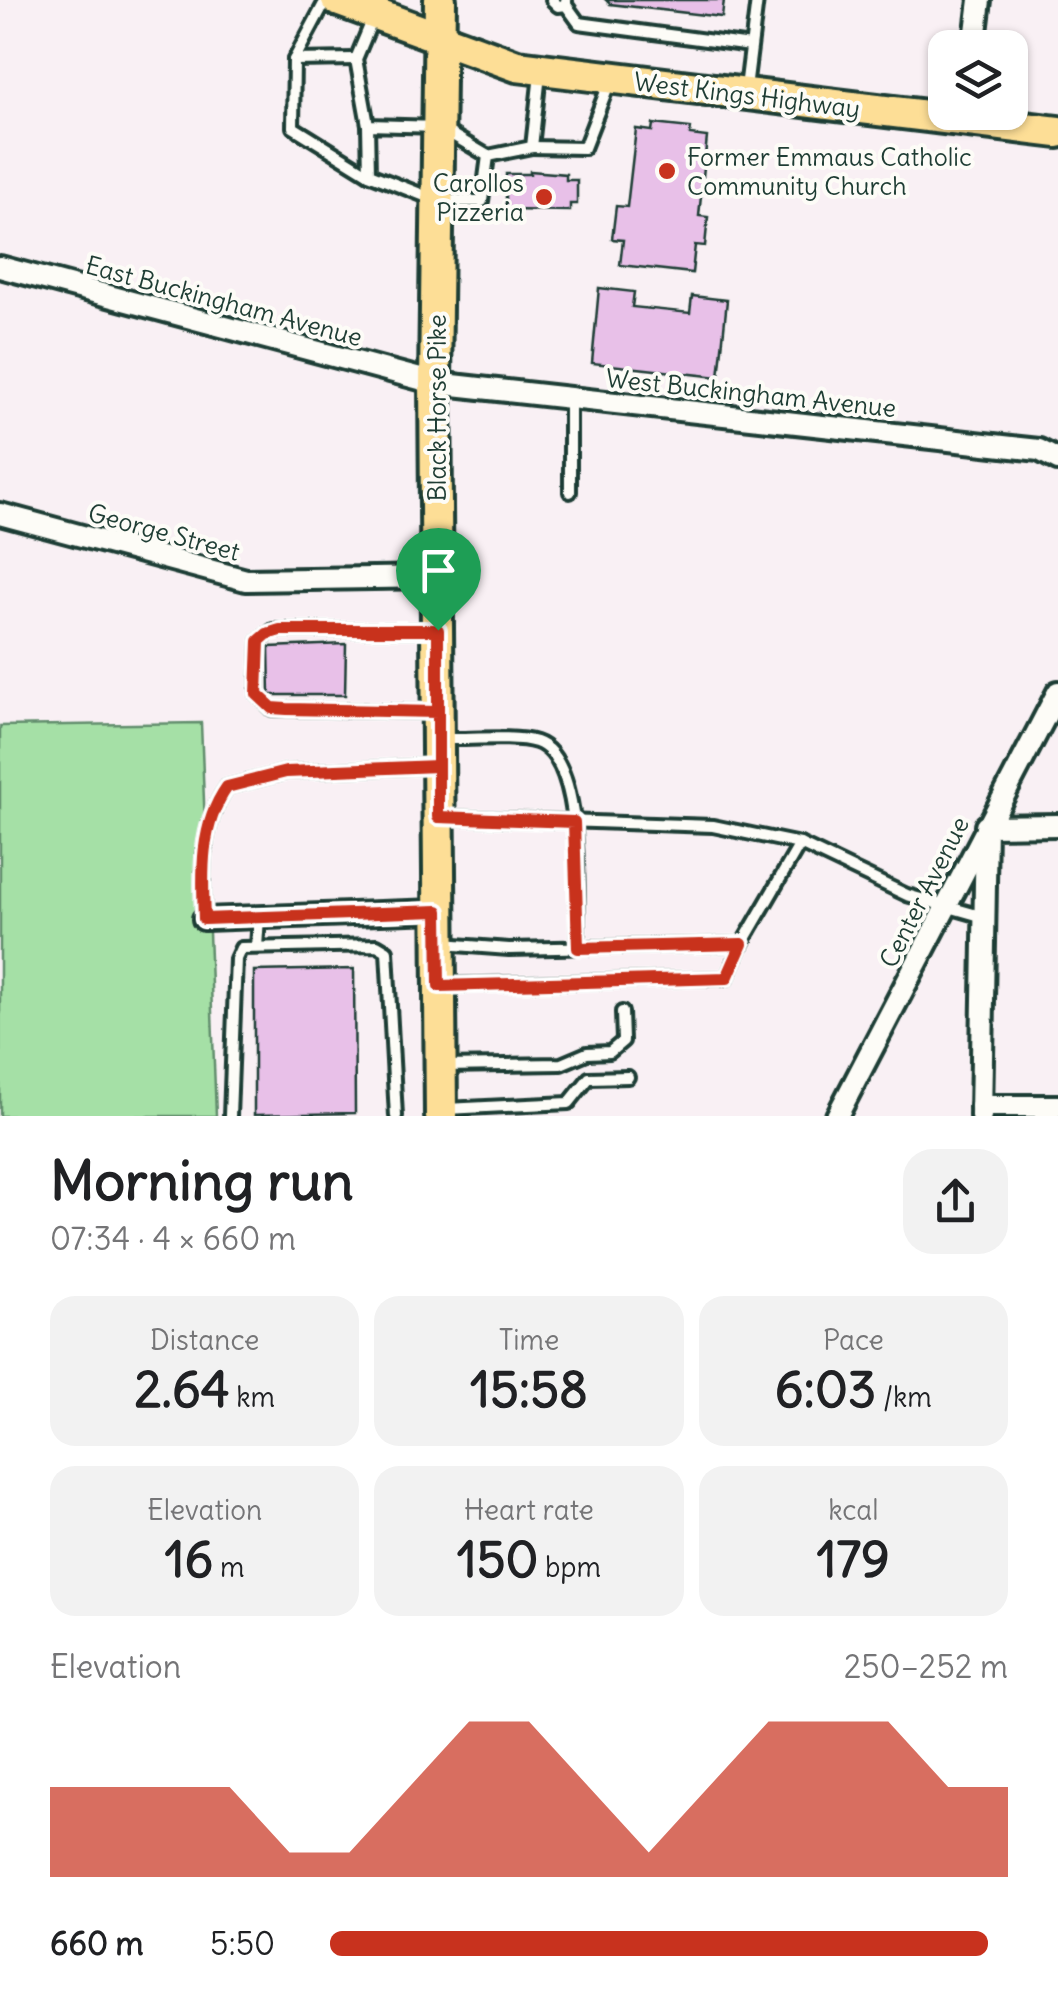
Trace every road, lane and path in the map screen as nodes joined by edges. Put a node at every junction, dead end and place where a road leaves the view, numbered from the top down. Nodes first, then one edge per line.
1 (326, 0) edge
2 (337, 0) edge
3 (440, 0) edge
4 (552, 0) edge
5 (757, 0) edge
6 (980, 0) edge
7 (566, 3) edge
8 (375, 15) junction
9 (976, 30) edge
10 (440, 41) junction
11 (751, 46) junction
12 (356, 59) junction
13 (294, 60) junction
14 (540, 69) junction
15 (612, 78) junction
16 (746, 94) junction
17 (928, 113) edge
18 (368, 126) junction
19 (439, 127) junction
20 (1028, 127) edge
21 (1058, 132) edge
22 (532, 147) junction
23 (488, 156) junction
24 (369, 174) junction
25 (438, 201) junction
26 (0, 266) edge
27 (436, 383) junction
28 (570, 398) junction
29 (1058, 460) edge
30 (570, 492) dead end
31 (0, 514) edge
32 (437, 577) junction
33 (438, 630) junction
34 (1058, 692) edge
35 (438, 739) junction
36 (438, 817) junction
37 (574, 822) junction
38 (986, 826) junction
39 (1058, 826) edge
40 (800, 844) junction
41 (944, 908) junction
42 (438, 911) junction
43 (259, 917) junction
44 (985, 917) junction
45 (204, 919) joint
46 (439, 944) junction
47 (742, 944) junction
48 (258, 948) junction
49 (578, 948) junction
50 (439, 986) junction
51 (622, 1012) dead end
52 (440, 1066) junction
53 (628, 1077) dead end
54 (1058, 1106) edge
55 (981, 1111) edge
56 (441, 1113) edge
57 (230, 1116) edge
58 (396, 1116) edge
59 (837, 1116) edge

1 - 13 lane
2 - 8 main road, West Kings Highway
3 - 10 main road, Black Horse Pike
4 - 7 lane
5 - 11 lane
6 - 9 street
7 - 11 lane
8 - 10 main road, West Kings Highway
8 - 12 lane
10 - 14 main road, West Kings Highway
10 - 19 main road, Black Horse Pike
11 - 16 lane
12 - 13 lane
12 - 18 lane
13 - 24 lane
14 - 15 main road, West Kings Highway
14 - 22 lane
15 - 16 main road, West Kings Highway
15 - 22 lane
16 - 17 main road, West Kings Highway
18 - 19 lane
18 - 24 lane
19 - 23 lane
19 - 25 main road, Black Horse Pike
20 - 21 main road, West Kings Highway
22 - 23 lane
23 - 25 lane
24 - 25 lane
25 - 27 main road, Black Horse Pike
26 - 27 street, East Buckingham Avenue
27 - 28 street, West Buckingham Avenue
27 - 32 main road, Black Horse Pike
28 - 29 street, West Buckingham Avenue
28 - 30 lane
31 - 32 street, George Street
32 - 33 main road, Black Horse Pike
33 - 35 main road, Black Horse Pike
33 - 35 lane
34 - 38 street, Center Avenue
35 - 36 main road, Black Horse Pike
35 - 37 lane
35 - 45 lane
36 - 37 lane
36 - 42 main road, Black Horse Pike
37 - 40 lane
37 - 49 lane
38 - 39 street
38 - 41 street, Center Avenue
38 - 44 street
40 - 41 lane
40 - 47 lane
41 - 44 lane
41 - 59 street, Center Avenue
42 - 43 street
42 - 46 main road, Black Horse Pike
43 - 45 street
43 - 48 lane
44 - 55 street
46 - 49 lane
46 - 50 main road, Black Horse Pike
47 - 49 lane
47 - 50 lane
48 - 57 lane
48 - 58 lane
50 - 52 main road, Black Horse Pike
51 - 52 lane
52 - 56 main road, Black Horse Pike
53 - 56 lane
54 - 55 street

